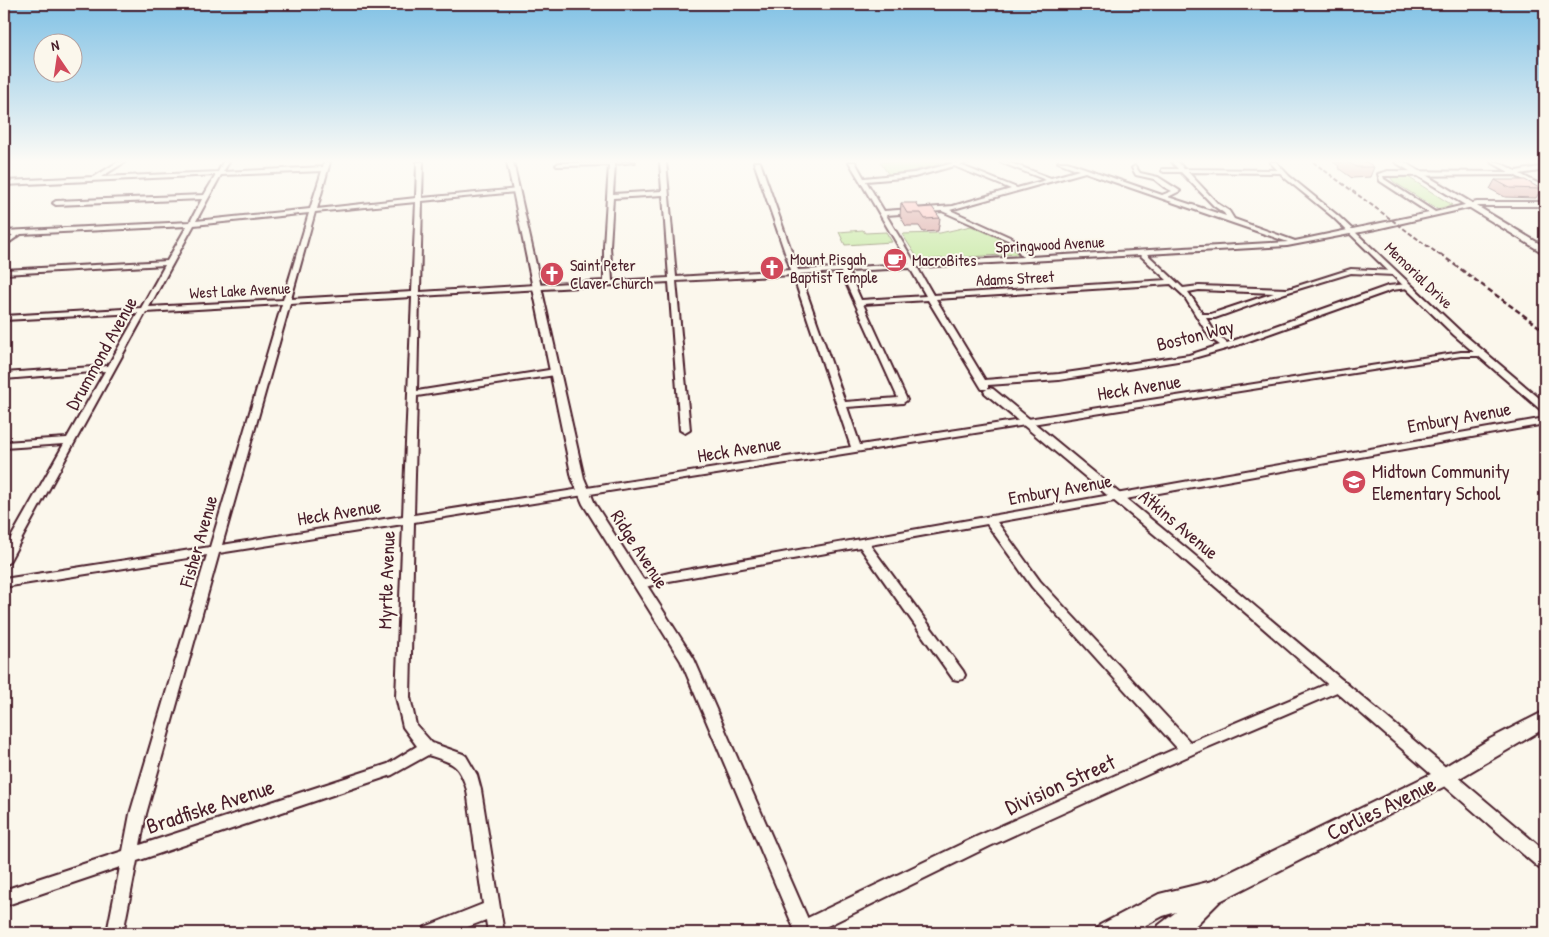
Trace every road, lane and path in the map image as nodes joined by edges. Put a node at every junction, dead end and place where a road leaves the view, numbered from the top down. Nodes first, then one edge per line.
1 (1216, 205) edge
2 (201, 206) edge
3 (314, 206) edge
4 (364, 206) edge
5 (419, 206) edge
6 (519, 206) edge
7 (610, 206) edge
8 (666, 206) edge
9 (772, 206) edge
10 (878, 206) edge
11 (956, 206) edge
12 (1188, 206) edge
13 (1217, 206) edge
14 (1321, 206) edge
15 (1423, 206) edge
16 (1470, 206) joint
17 (943, 209) junction
18 (313, 211) junction
19 (882, 213) junction
20 (1210, 213) junction
21 (1435, 214) junction
22 (1230, 220) junction
23 (191, 224) junction
24 (20, 232) junction
25 (1352, 232) junction
26 (4, 233) edge
27 (1296, 242) junction
28 (4, 244) edge
29 (1545, 251) edge
30 (1141, 252) junction
31 (1028, 259) junction
32 (169, 263) junction
33 (913, 265) junction
34 (843, 269) junction
35 (4, 272) edge
36 (795, 272) junction
37 (1394, 273) junction
38 (673, 279) junction
39 (608, 282) junction
40 (1173, 282) junction
41 (1408, 286) junction
42 (537, 287) junction
43 (477, 290) joint
44 (1182, 290) junction
45 (1288, 291) junction
46 (415, 294) junction
47 (930, 297) junction
48 (286, 301) junction
49 (859, 302) junction
50 (144, 310) junction
51 (1200, 316) junction
52 (4, 318) edge
53 (1226, 346) junction
54 (1480, 354) junction
55 (111, 368) junction
56 (555, 372) junction
57 (4, 376) edge
58 (986, 387) junction
59 (412, 394) junction
60 (841, 405) junction
61 (1545, 408) edge
62 (1545, 420) edge
63 (1026, 422) junction
64 (685, 430) dead end
65 (70, 440) junction
66 (4, 445) edge
67 (857, 449) junction
68 (584, 491) junction
69 (1117, 497) junction
70 (408, 519) junction
71 (989, 519) junction
72 (862, 542) junction
73 (214, 549) junction
74 (4, 560) edge
75 (4, 582) edge
76 (641, 584) junction
77 (958, 675) dead end
78 (1339, 685) junction
79 (1545, 719) edge
80 (427, 748) junction
81 (1188, 750) junction
82 (1446, 776) junction
83 (129, 856) junction
84 (1545, 862) edge
85 (1214, 892) junction
86 (4, 898) edge
87 (493, 909) junction
88 (804, 931) edge
89 (115, 933) edge
90 (431, 933) edge
91 (496, 933) edge
92 (1108, 933) edge
93 (1167, 933) edge

1 - 20 street
2 - 23 street, Drummond Avenue
3 - 18 street, Fisher Avenue
4 - 18 street
5 - 46 street, Myrtle Avenue
6 - 42 street, Ridge Avenue
7 - 39 street
8 - 38 street
9 - 36 street
10 - 19 street, Atkins Avenue
11 - 17 street
12 - 20 street
13 - 22 street
14 - 25 street, Memorial Drive
15 - 21 street
16 - 21 street, Springwood Avenue
16 - 29 main road
17 - 19 street
17 - 31 street
18 - 23 street
18 - 48 street, Fisher Avenue
19 - 33 street, Atkins Avenue
20 - 22 street
21 - 25 street, Springwood Avenue
22 - 27 street
23 - 24 street
23 - 32 street, Drummond Avenue
24 - 26 street
24 - 28 street
25 - 27 street, Springwood Avenue
25 - 37 street, Memorial Drive
27 - 30 street, Springwood Avenue
30 - 31 street, Springwood Avenue
30 - 40 street
31 - 33 street, Springwood Avenue
32 - 35 street
32 - 50 street, Drummond Avenue
33 - 34 street, Springwood Avenue
33 - 47 street, Atkins Avenue
34 - 36 street, Springwood Avenue
34 - 49 street
36 - 38 street, Springwood Avenue
36 - 60 street
37 - 41 street, Memorial Drive
37 - 45 street
38 - 39 street, Springwood Avenue
38 - 64 street
39 - 42 street, Springwood Avenue
40 - 44 street
40 - 47 street, Adams Street
41 - 53 street, Boston Way
41 - 54 street, Memorial Drive
42 - 43 street, Springwood Avenue
42 - 56 street, Ridge Avenue
43 - 46 street, West Lake Avenue
44 - 45 street
44 - 51 street
45 - 51 street
46 - 48 street, West Lake Avenue
46 - 59 street, Myrtle Avenue
47 - 49 street, Adams Street
47 - 58 street, Atkins Avenue
48 - 50 street, West Lake Avenue
48 - 73 street, Fisher Avenue
49 - 60 street
50 - 52 street, West Lake Avenue
50 - 55 street, Drummond Avenue
51 - 53 street
53 - 58 street, Boston Way
54 - 61 street, Memorial Drive
54 - 63 street, Heck Avenue
55 - 57 street
55 - 65 street, Drummond Avenue
56 - 59 street
56 - 68 street, Ridge Avenue
58 - 63 street, Atkins Avenue
59 - 70 street, Myrtle Avenue
60 - 67 street
62 - 69 street, Embury Avenue
63 - 67 street, Heck Avenue
63 - 69 street, Atkins Avenue
65 - 66 street
65 - 74 street, Drummond Avenue
67 - 68 street, Heck Avenue
68 - 70 street, Heck Avenue
68 - 76 street, Ridge Avenue
69 - 71 street, Embury Avenue
69 - 78 street, Atkins Avenue
70 - 73 street, Heck Avenue
70 - 80 street, Myrtle Avenue
71 - 72 street, Embury Avenue
71 - 81 street
72 - 76 street, Embury Avenue
72 - 77 street
73 - 75 street, Heck Avenue
73 - 83 street, Fisher Avenue
76 - 88 street, Ridge Avenue
78 - 81 street, Division Street
78 - 82 street, Atkins Avenue
79 - 82 main road, Corlies Avenue
80 - 83 street, Bradfiske Avenue
80 - 87 street
81 - 88 street, Division Street
82 - 84 street, Atkins Avenue
82 - 85 main road, Corlies Avenue
83 - 86 street, Bradfiske Avenue
83 - 89 street, Fisher Avenue
85 - 92 main road, Corlies Avenue
85 - 93 main road, Corlies Avenue
87 - 90 street
87 - 91 street

